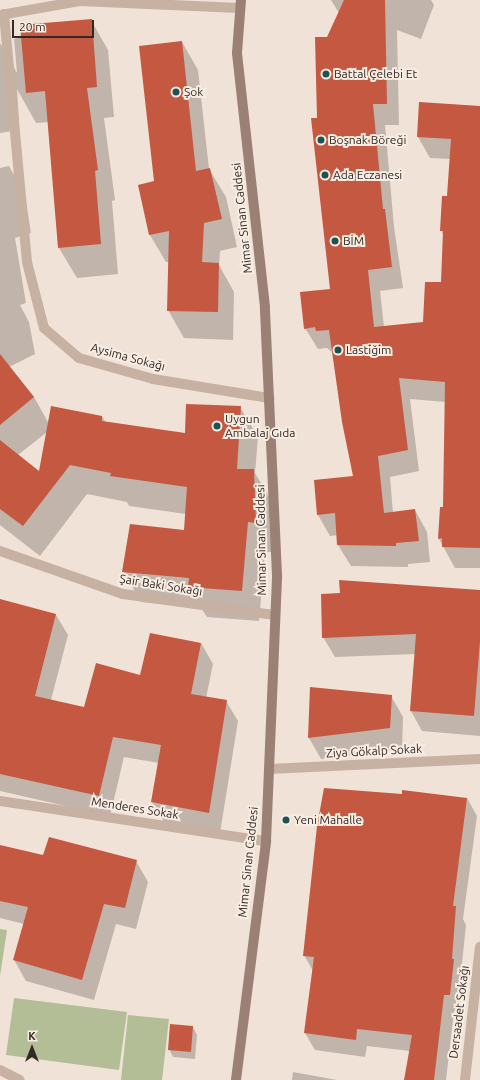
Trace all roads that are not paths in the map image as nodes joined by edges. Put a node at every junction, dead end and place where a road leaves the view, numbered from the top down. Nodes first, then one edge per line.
1 (80, 0) edge
2 (240, 4) edge
3 (2, 14) edge
4 (269, 398) junction
5 (0, 551) edge
6 (275, 615) junction
7 (480, 759) edge
8 (269, 769) junction
9 (0, 800) edge
10 (266, 841) junction
11 (480, 948) edge
12 (0, 1070) edge
13 (20, 1080) edge
14 (236, 1080) edge
15 (464, 1080) edge

1 - 2 street
1 - 3 street
2 - 4 main road, Mimar Sinan Caddesi
3 - 4 street, Aysima Sokağı
4 - 6 main road, Mimar Sinan Caddesi
5 - 6 street, Şair Baki Sokağı
6 - 8 main road, Mimar Sinan Caddesi
7 - 8 street, Ziya Gökalp Sokak
8 - 10 main road, Mimar Sinan Caddesi
9 - 10 street, Menderes Sokak
10 - 14 main road, Mimar Sinan Caddesi
11 - 15 street, Dersaadet Sokağı
12 - 13 street

